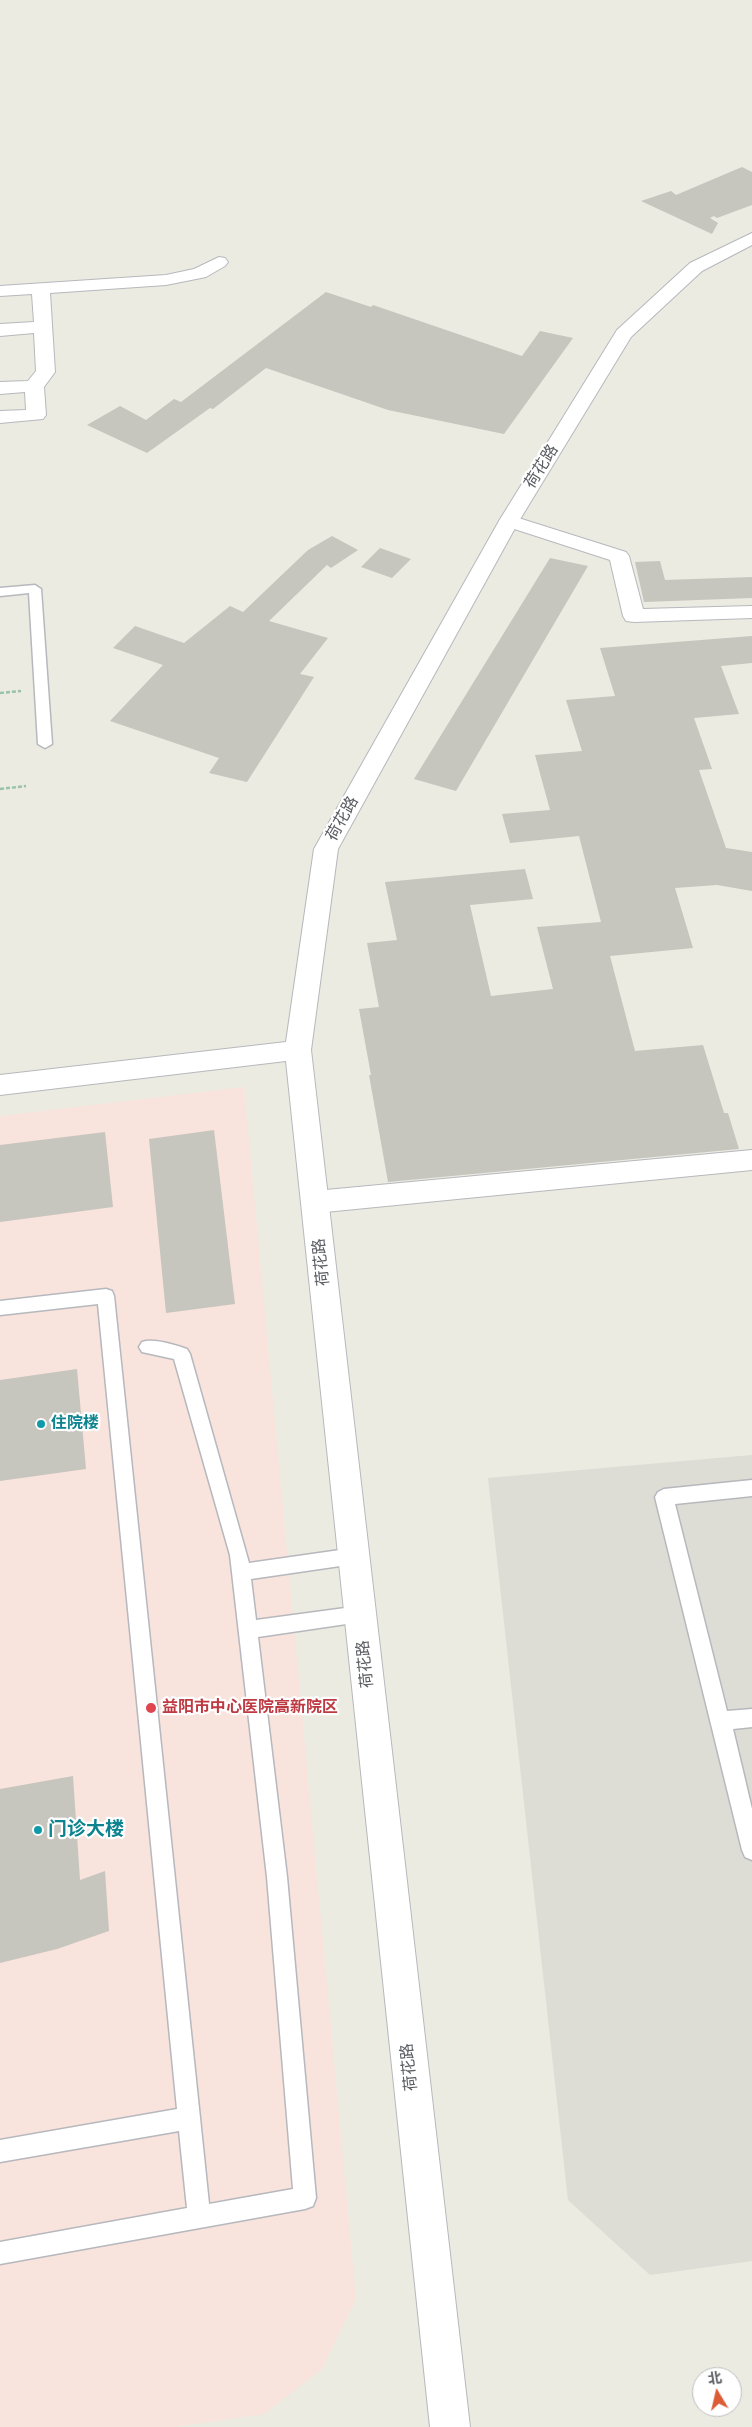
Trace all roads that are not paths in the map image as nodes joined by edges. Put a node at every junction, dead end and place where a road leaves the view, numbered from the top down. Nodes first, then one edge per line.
1 (750, 240) edge
2 (219, 262) dead end
3 (41, 288) junction
4 (0, 291) edge
5 (43, 327) junction
6 (0, 330) edge
7 (34, 386) junction
8 (0, 388) edge
9 (0, 417) edge
10 (509, 521) junction
11 (0, 592) edge
12 (752, 612) edge
13 (45, 744) dead end
14 (298, 1050) junction
15 (0, 1084) edge
16 (752, 1160) edge
17 (315, 1202) junction
18 (0, 1308) edge
19 (148, 1348) dead end
20 (752, 1488) edge
21 (354, 1556) junction
22 (241, 1572) junction
23 (360, 1614) junction
24 (248, 1630) junction
25 (752, 1718) edge
26 (723, 1733) junction
27 (752, 1850) edge
28 (188, 2118) junction
29 (0, 2151) edge
30 (198, 2217) junction
31 (0, 2253) edge
32 (450, 2427) edge

1 - 10 street, 荷花路
2 - 3 street
3 - 4 street
3 - 5 street
5 - 6 street
5 - 7 street
7 - 8 street
7 - 9 street
10 - 12 street
10 - 14 street, 荷花路
11 - 13 lane
14 - 15 street
14 - 17 street, 荷花路
16 - 17 street
17 - 21 street, 荷花路
18 - 28 lane
19 - 22 lane
20 - 26 lane
21 - 22 lane
21 - 23 street, 荷花路
22 - 24 lane
23 - 24 lane
23 - 32 street, 荷花路
24 - 30 lane
25 - 26 lane
26 - 27 lane
28 - 29 lane
28 - 30 lane
30 - 31 lane

